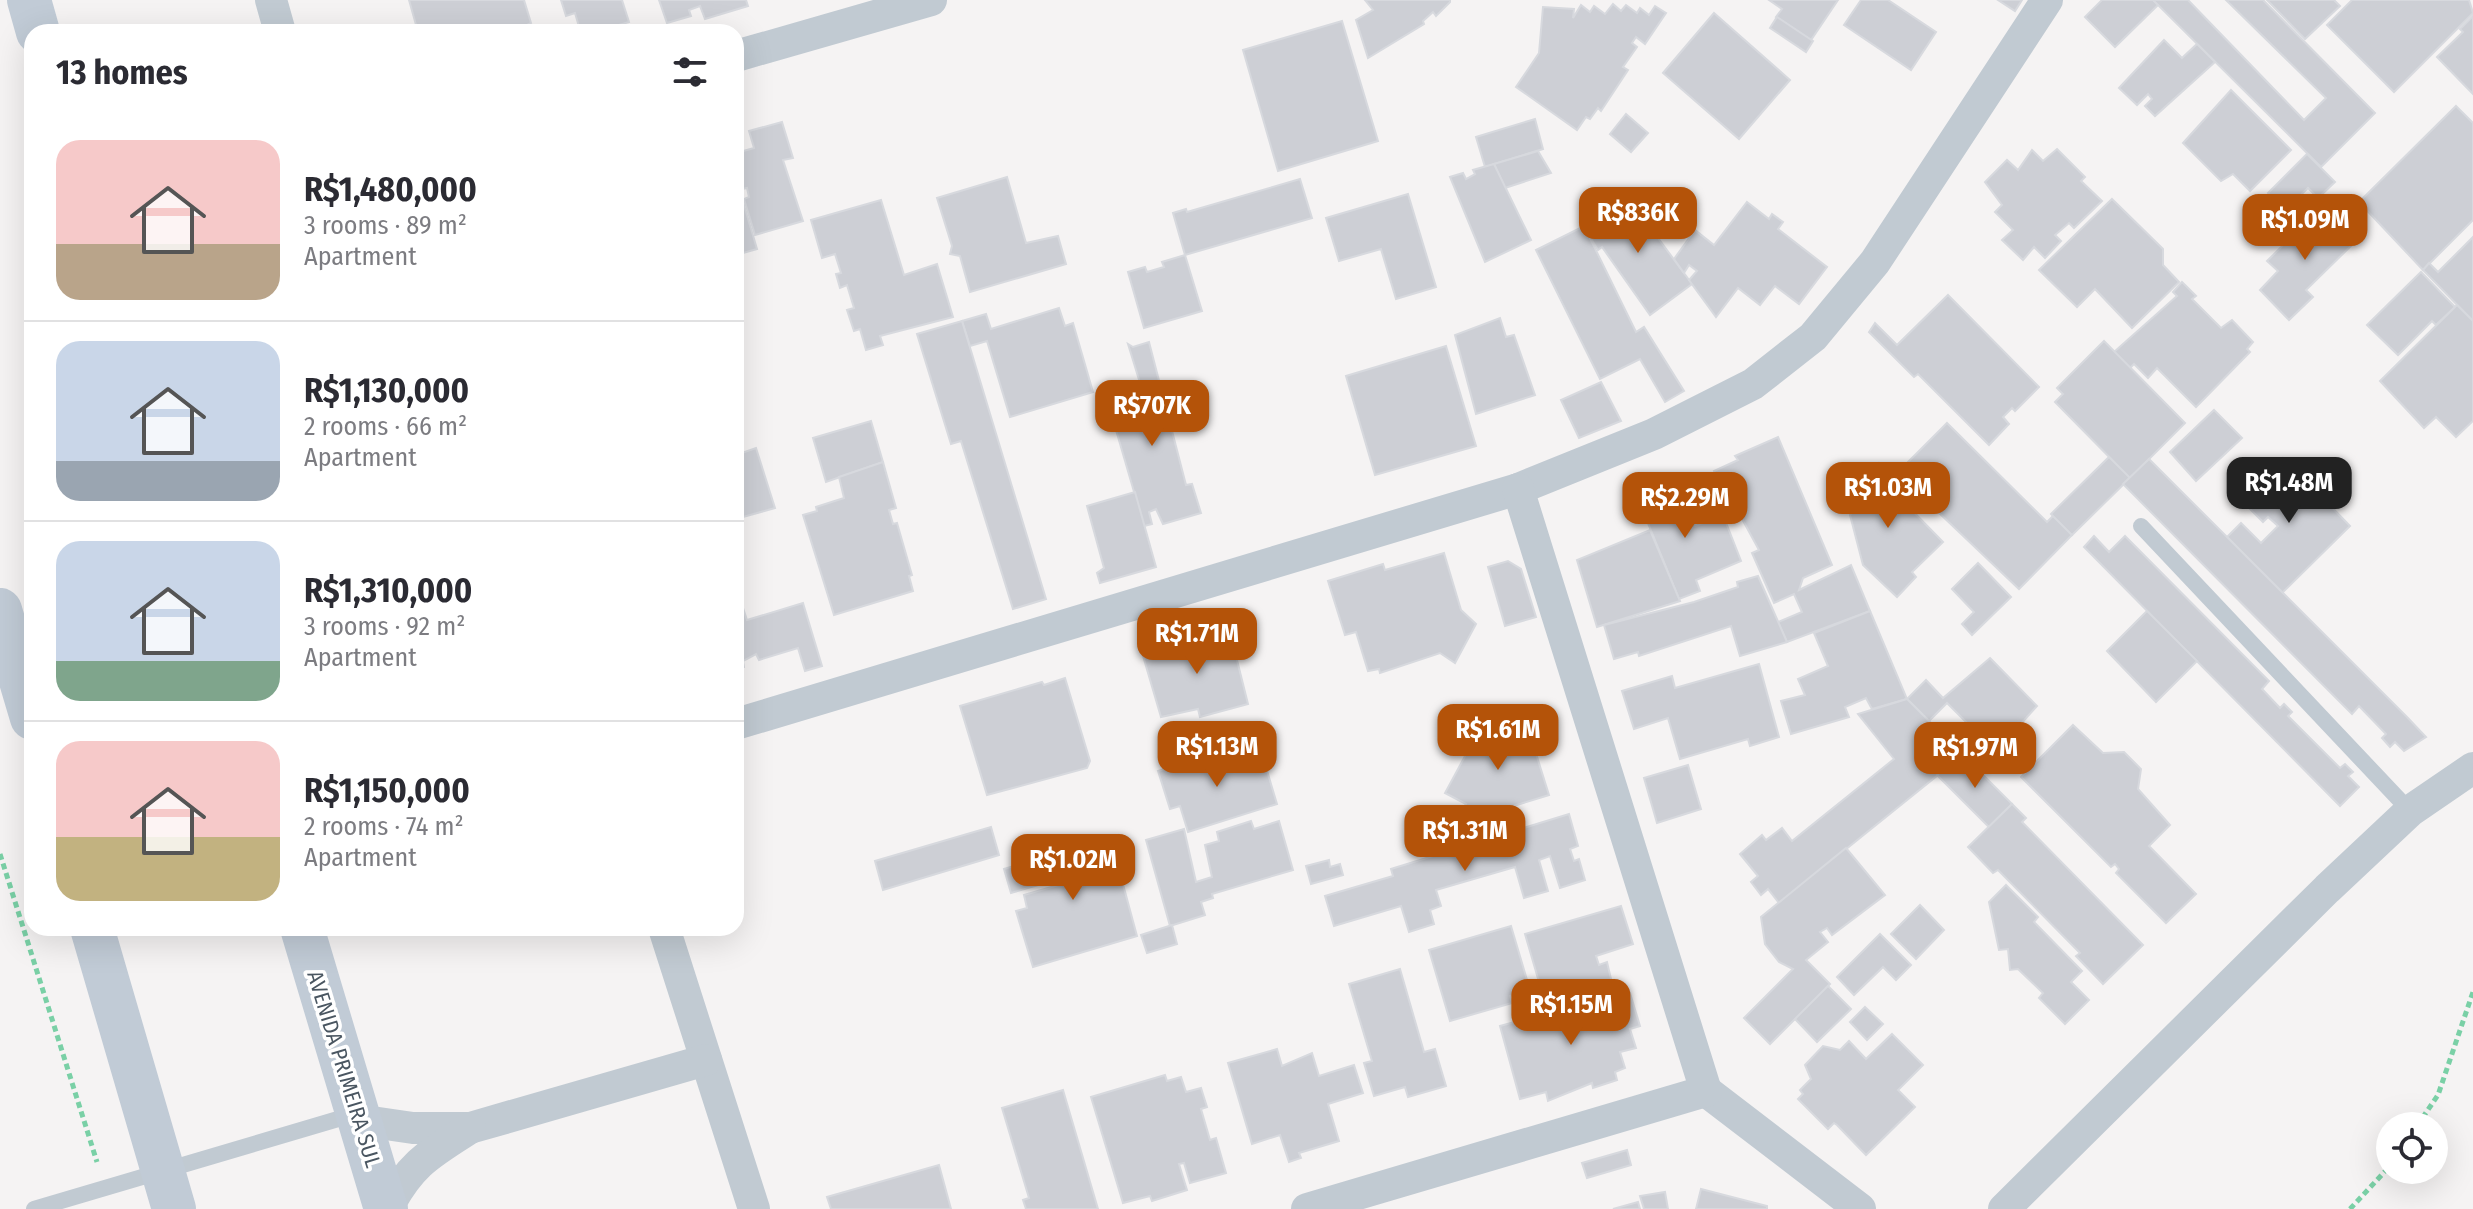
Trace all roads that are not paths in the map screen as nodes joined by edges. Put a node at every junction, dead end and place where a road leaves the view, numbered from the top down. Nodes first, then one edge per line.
1 (29, 0) edge
2 (271, 0) edge
3 (931, 0) edge
4 (2047, 0) edge
5 (36, 24) edge
6 (278, 24) edge
7 (744, 54) edge
8 (1518, 489) junction
9 (2141, 526) dead end
10 (0, 610) edge
11 (24, 680) edge
12 (744, 722) edge
13 (2473, 768) edge
14 (2410, 811) junction
15 (96, 936) edge
16 (304, 936) edge
17 (667, 936) edge
18 (706, 1060) junction
19 (1706, 1091) junction
20 (357, 1116) junction
21 (470, 1128) junction
22 (167, 1189) edge
23 (34, 1209) edge
24 (386, 1209) edge
25 (754, 1209) edge
26 (1307, 1209) edge
27 (1860, 1209) edge
28 (2004, 1209) edge

1 - 5 main road
2 - 6 street
3 - 7 street
4 - 8 street
8 - 12 street
8 - 19 street
9 - 14 lane
10 - 11 main road
13 - 14 street
14 - 28 street
15 - 22 main road
16 - 20 main road, AVENIDA PRIMEIRA SUL
17 - 18 street
18 - 21 street
18 - 25 street
19 - 26 street
19 - 27 street
20 - 21 street
20 - 22 lane
20 - 24 main road, AVENIDA PRIMEIRA SUL
21 - 24 street
22 - 23 lane

